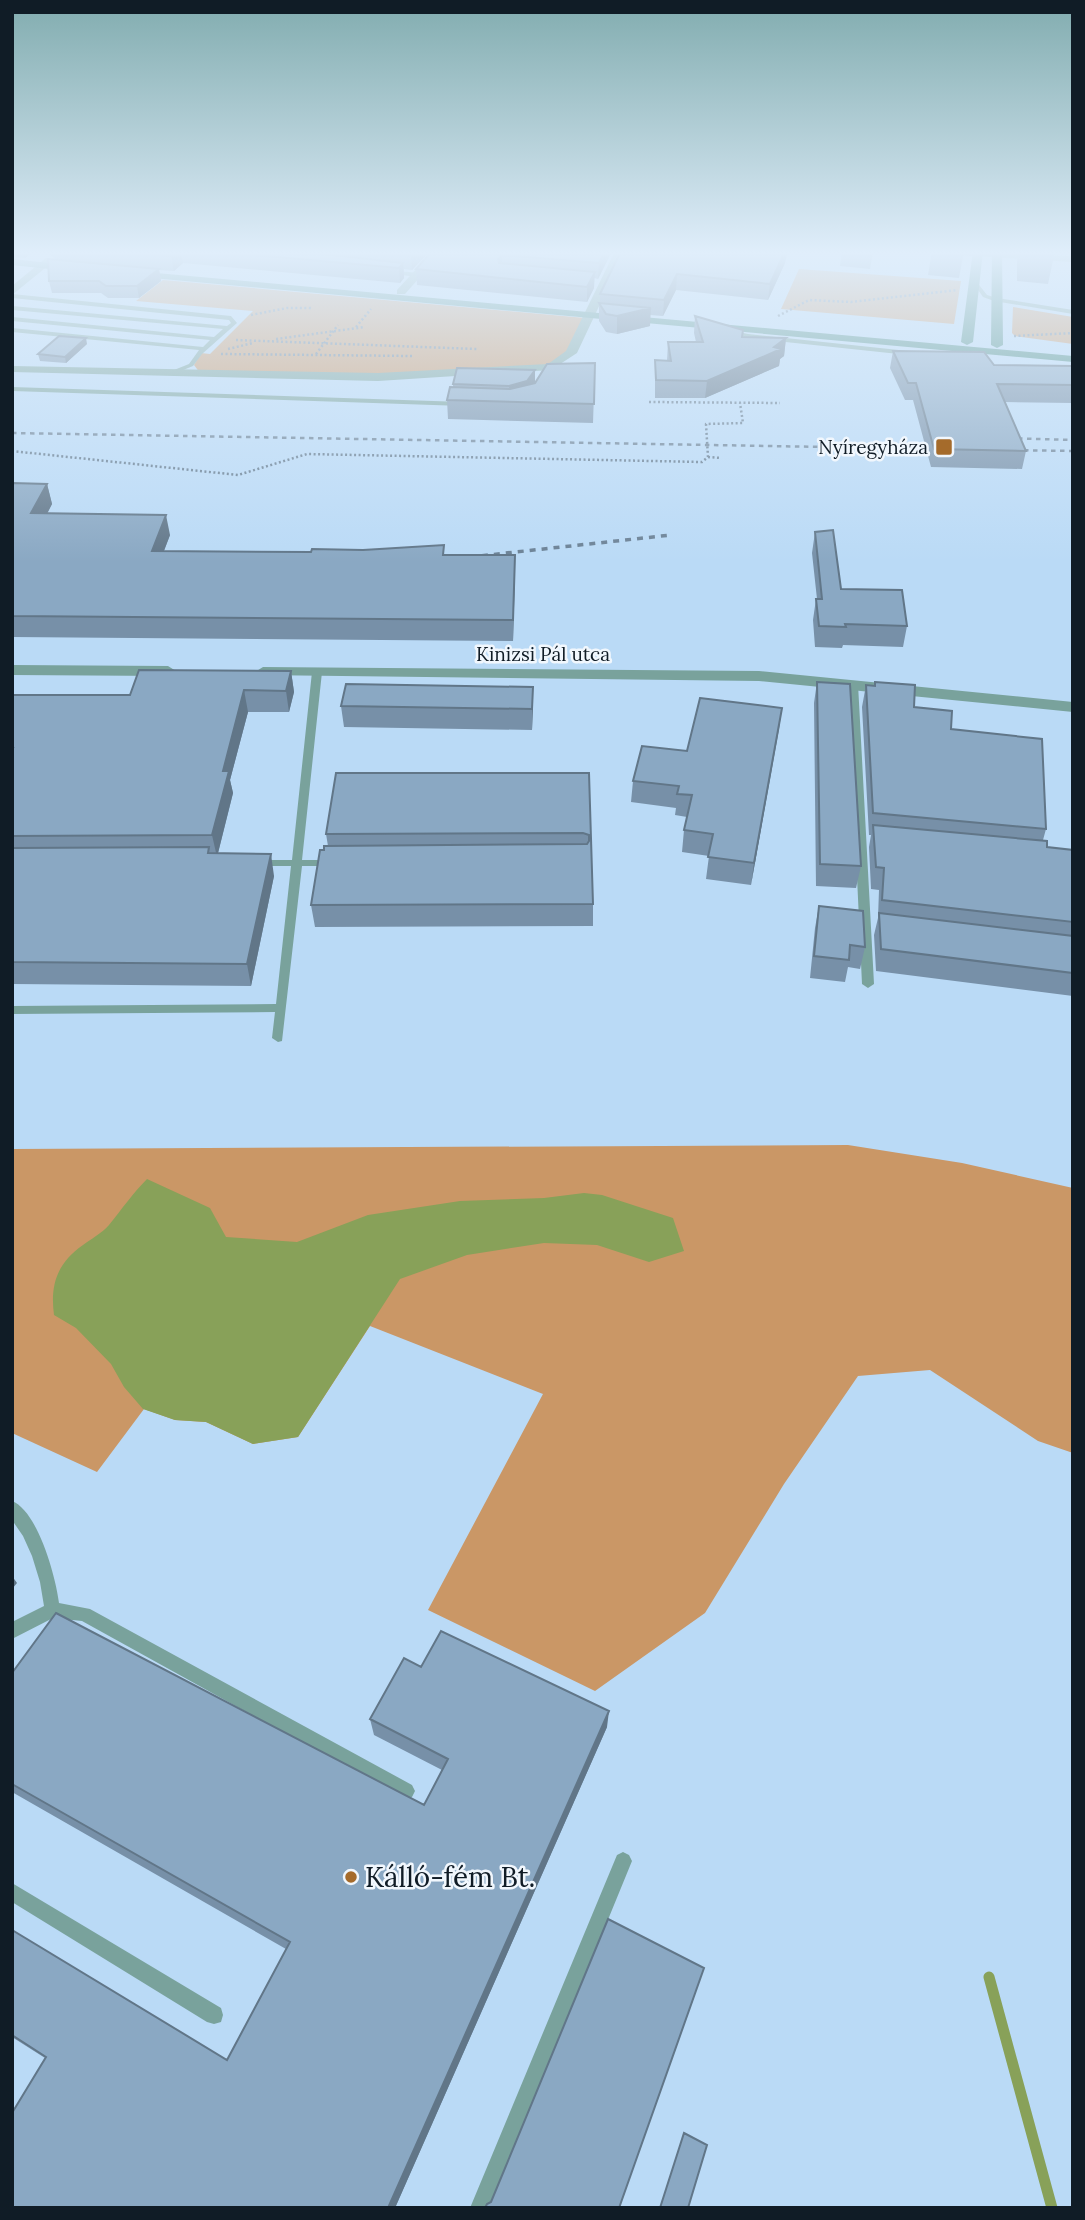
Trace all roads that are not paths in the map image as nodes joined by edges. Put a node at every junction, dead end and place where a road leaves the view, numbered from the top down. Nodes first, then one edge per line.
1 (202, 355) edge
2 (569, 355) edge
3 (922, 355) edge
4 (926, 355) edge
5 (964, 355) edge
6 (977, 356) junction
7 (954, 357) edge
8 (1073, 359) edge
9 (551, 367) junction
10 (12, 369) edge
11 (194, 370) junction
12 (542, 379) edge
13 (12, 388) edge
14 (471, 404) edge
15 (12, 670) edge
16 (190, 671) edge
17 (245, 671) edge
18 (317, 672) junction
19 (853, 684) junction
20 (1073, 707) edge
21 (861, 840) junction
22 (874, 841) edge
23 (351, 862) edge
24 (243, 863) edge
25 (297, 863) junction
26 (865, 926) junction
27 (879, 928) edge
28 (868, 984) dead end
29 (281, 1008) junction
30 (12, 1010) edge
31 (278, 1038) dead end
32 (12, 1508) edge
33 (52, 1610) junction
34 (12, 1631) edge
35 (406, 1791) dead end
36 (623, 1861) dead end
37 (12, 1892) edge
38 (214, 2015) dead end
39 (480, 2208) edge

1 - 11 lane
2 - 9 street
3 - 4 lane
5 - 6 main road
6 - 7 lane
6 - 8 main road
9 - 11 street
9 - 12 lane
10 - 11 street
13 - 14 lane
15 - 16 street
17 - 18 street, Kinizsi Pál utca
18 - 19 street, Kinizsi Pál utca
18 - 25 lane
19 - 20 street, Kinizsi Pál utca
19 - 21 lane
21 - 22 lane
21 - 26 lane
23 - 25 lane
24 - 25 lane
25 - 29 lane
26 - 27 lane
26 - 28 lane
29 - 30 lane
29 - 31 lane
32 - 33 lane
33 - 34 lane
33 - 35 lane
36 - 39 lane
37 - 38 lane

